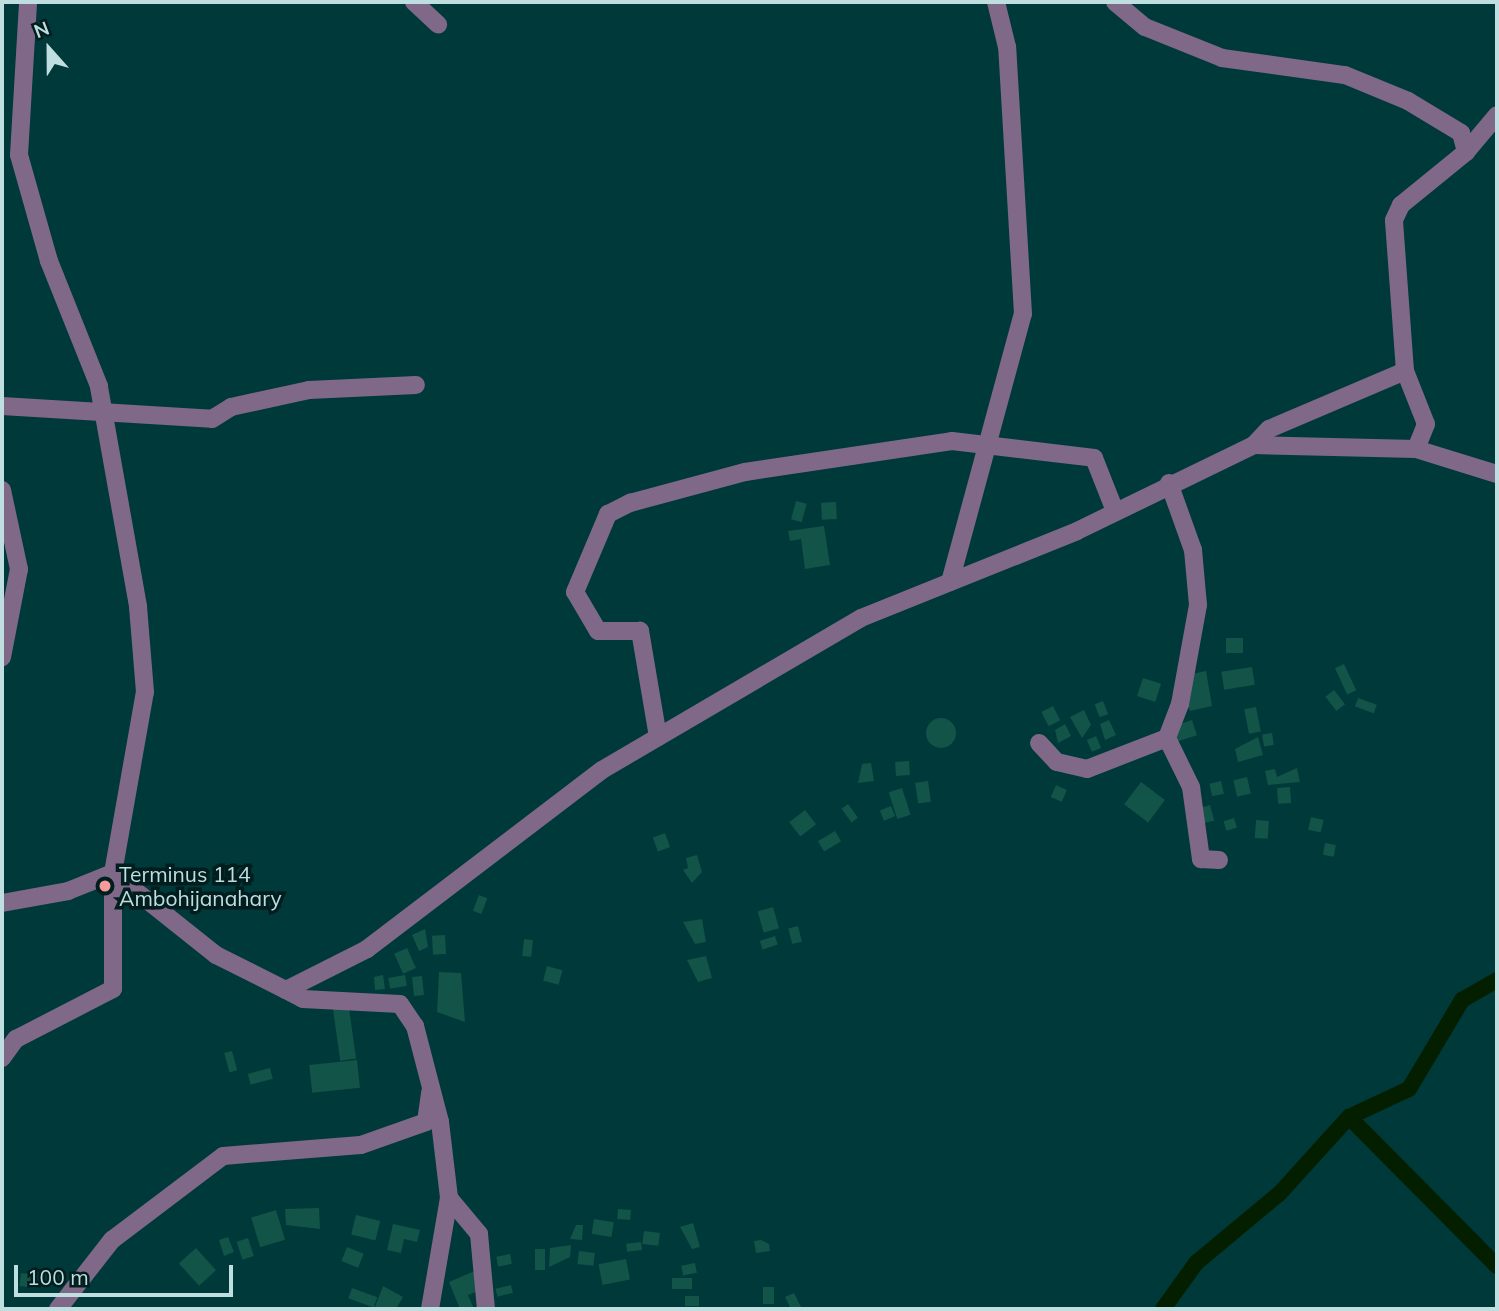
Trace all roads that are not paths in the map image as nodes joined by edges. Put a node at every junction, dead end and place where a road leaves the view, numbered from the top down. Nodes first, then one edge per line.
1 (28, 2) edge
2 (414, 2) edge
3 (996, 2) edge
4 (1115, 2) edge
5 (438, 24) dead end
6 (1497, 115) edge
7 (1466, 152) junction
8 (1405, 371) junction
9 (416, 385) dead end
10 (2, 406) edge
11 (105, 417) junction
12 (1254, 444) junction
13 (989, 448) junction
14 (1416, 449) junction
15 (1497, 474) edge
16 (1168, 483) junction
17 (2, 490) edge
18 (1115, 511) junction
19 (950, 582) junction
20 (2, 657) edge
21 (658, 737) junction
22 (1167, 738) junction
23 (1040, 743) dead end
24 (1219, 860) dead end
25 (113, 873) junction
26 (2, 903) edge
27 (286, 990) junction
28 (2, 1058) edge
29 (430, 1092) junction
30 (449, 1198) junction
31 (58, 1309) edge
32 (430, 1309) edge
33 (486, 1309) edge

1 - 11 street
2 - 5 street
3 - 13 street
4 - 7 street
6 - 7 street
7 - 8 street
8 - 12 street
8 - 14 street
9 - 11 street
10 - 11 street
11 - 25 street
12 - 14 street
12 - 16 street
13 - 18 street
13 - 19 street
13 - 21 street
14 - 15 street
16 - 18 street
16 - 22 street
17 - 20 street
18 - 19 street
19 - 21 street
21 - 27 street
22 - 23 street
22 - 24 street
25 - 26 street
25 - 27 street
25 - 28 street
27 - 29 street
29 - 30 street
29 - 31 street
30 - 32 street
30 - 33 street

